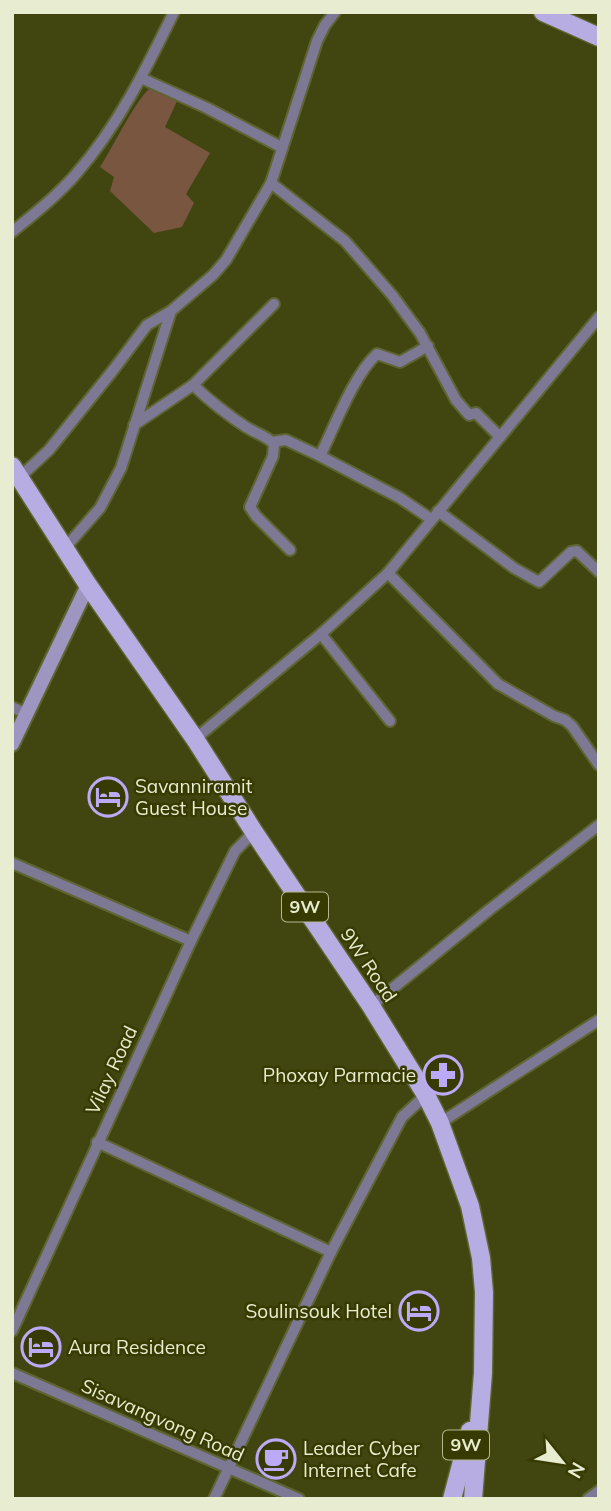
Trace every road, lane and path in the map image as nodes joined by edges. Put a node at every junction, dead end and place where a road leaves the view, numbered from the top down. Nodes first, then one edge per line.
1 (174, 12) edge
2 (335, 12) edge
3 (543, 12) edge
4 (599, 37) edge
5 (141, 78) junction
6 (281, 147) junction
7 (271, 183) junction
8 (12, 232) edge
9 (274, 304) dead end
10 (171, 311) junction
11 (599, 317) edge
12 (428, 346) junction
13 (193, 385) junction
14 (134, 425) junction
15 (500, 437) junction
16 (272, 442) junction
17 (320, 456) junction
18 (16, 472) edge
19 (435, 515) junction
20 (65, 548) junction
21 (290, 550) dead end
22 (599, 572) edge
23 (388, 573) junction
24 (88, 585) junction
25 (321, 634) junction
26 (19, 710) edge
27 (390, 721) dead end
28 (195, 740) junction
29 (12, 744) edge
30 (599, 765) edge
31 (599, 825) edge
32 (254, 832) junction
33 (12, 863) edge
34 (191, 941) junction
35 (371, 1006) junction
36 (599, 1020) edge
37 (426, 1095) junction
38 (440, 1124) junction
39 (97, 1142) junction
40 (331, 1252) junction
41 (12, 1331) edge
42 (12, 1373) edge
43 (481, 1391) junction
44 (229, 1468) junction
45 (599, 1491) edge
46 (473, 1498) edge
47 (214, 1499) edge
48 (299, 1499) edge
49 (452, 1499) edge
50 (588, 1499) edge

1 - 5 street
2 - 6 street
3 - 4 main road
5 - 6 street
5 - 8 street
6 - 7 street
7 - 10 street
7 - 12 street
9 - 13 street
10 - 14 street
10 - 18 street
11 - 15 street
12 - 15 street
12 - 17 street
13 - 14 street
13 - 16 street
14 - 20 street
15 - 19 street
16 - 17 street
16 - 21 street
17 - 19 street
18 - 20 main road, 9W Road / 9W
19 - 22 street
19 - 23 street
20 - 24 main road, 9W Road / 9W
23 - 25 street
23 - 30 street
24 - 26 street
24 - 28 main road, 9W Road / 9W
25 - 27 street
25 - 28 street
26 - 29 street
28 - 32 main road, 9W Road / 9W
31 - 35 street
32 - 34 street, Vilay Road
32 - 35 main road, 9W Road / 9W
33 - 34 street
34 - 39 street, Vilay Road
35 - 37 main road, 9W Road / 9W
36 - 38 street
37 - 38 main road, 9W Road / 9W
37 - 40 street
38 - 43 main road, 9W Road / 9W
39 - 40 street
39 - 41 street, Vilay Road
40 - 44 street
42 - 44 street, Sisavangvong Road
43 - 46 main road, 9W Road / 9W
43 - 49 main road, 9W Road / 9W
44 - 47 street
44 - 48 street, Sisavangvong Road
45 - 50 street

